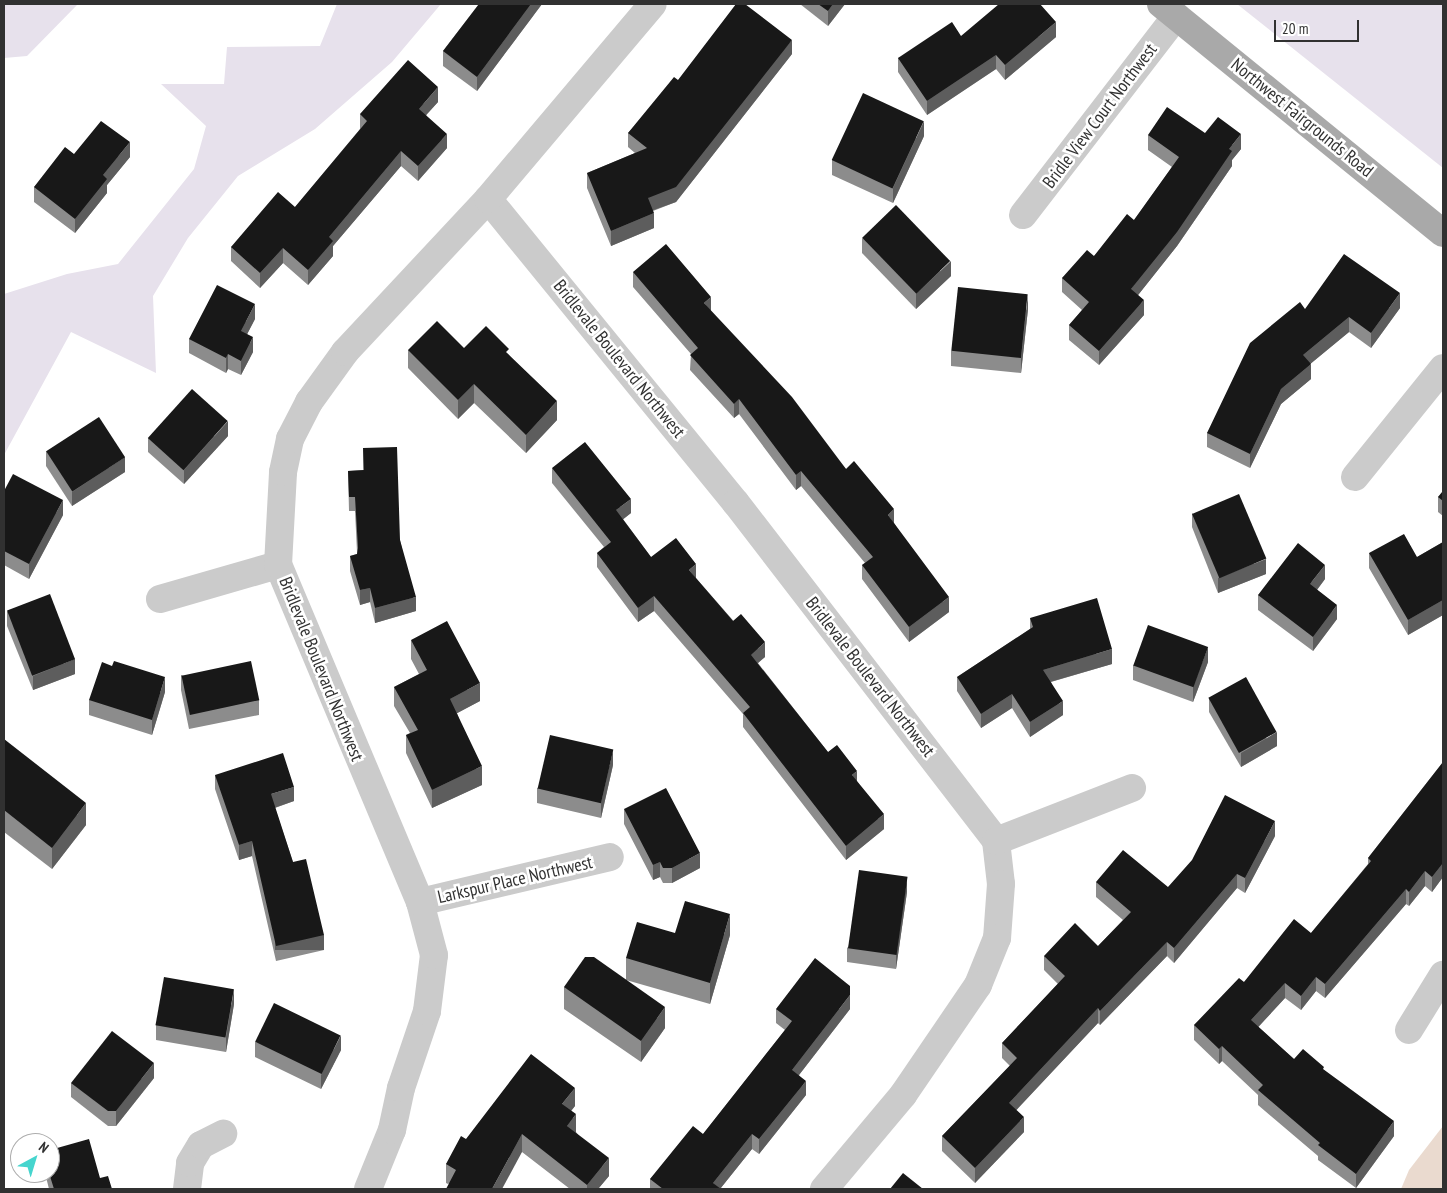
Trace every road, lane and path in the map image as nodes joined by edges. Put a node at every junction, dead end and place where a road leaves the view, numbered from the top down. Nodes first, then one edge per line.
1 (653, 4) edge
2 (1168, 10) edge
3 (488, 199) junction
4 (1023, 216) dead end
5 (1443, 233) edge
6 (1443, 368) edge
7 (1355, 477) dead end
8 (278, 565) junction
9 (160, 598) dead end
10 (1132, 788) dead end
11 (996, 841) junction
12 (610, 857) dead end
13 (420, 902) junction
14 (1443, 975) edge
15 (1409, 1030) dead end
16 (223, 1134) dead end
17 (187, 1189) edge
18 (368, 1189) edge
19 (824, 1189) edge

1 - 3 street, Bridlevale Boulevard Northwest
2 - 4 street, Bridle View Court Northwest
2 - 5 main road, Northwest Fairgrounds Road
3 - 8 street, Bridlevale Boulevard Northwest
3 - 11 street, Bridlevale Boulevard Northwest
6 - 7 street
8 - 9 street
8 - 13 street, Bridlevale Boulevard Northwest
10 - 11 street
11 - 19 street
12 - 13 street, Larkspur Place Northwest
13 - 18 street, Bridlevale Boulevard Northwest
14 - 15 street
16 - 17 street

